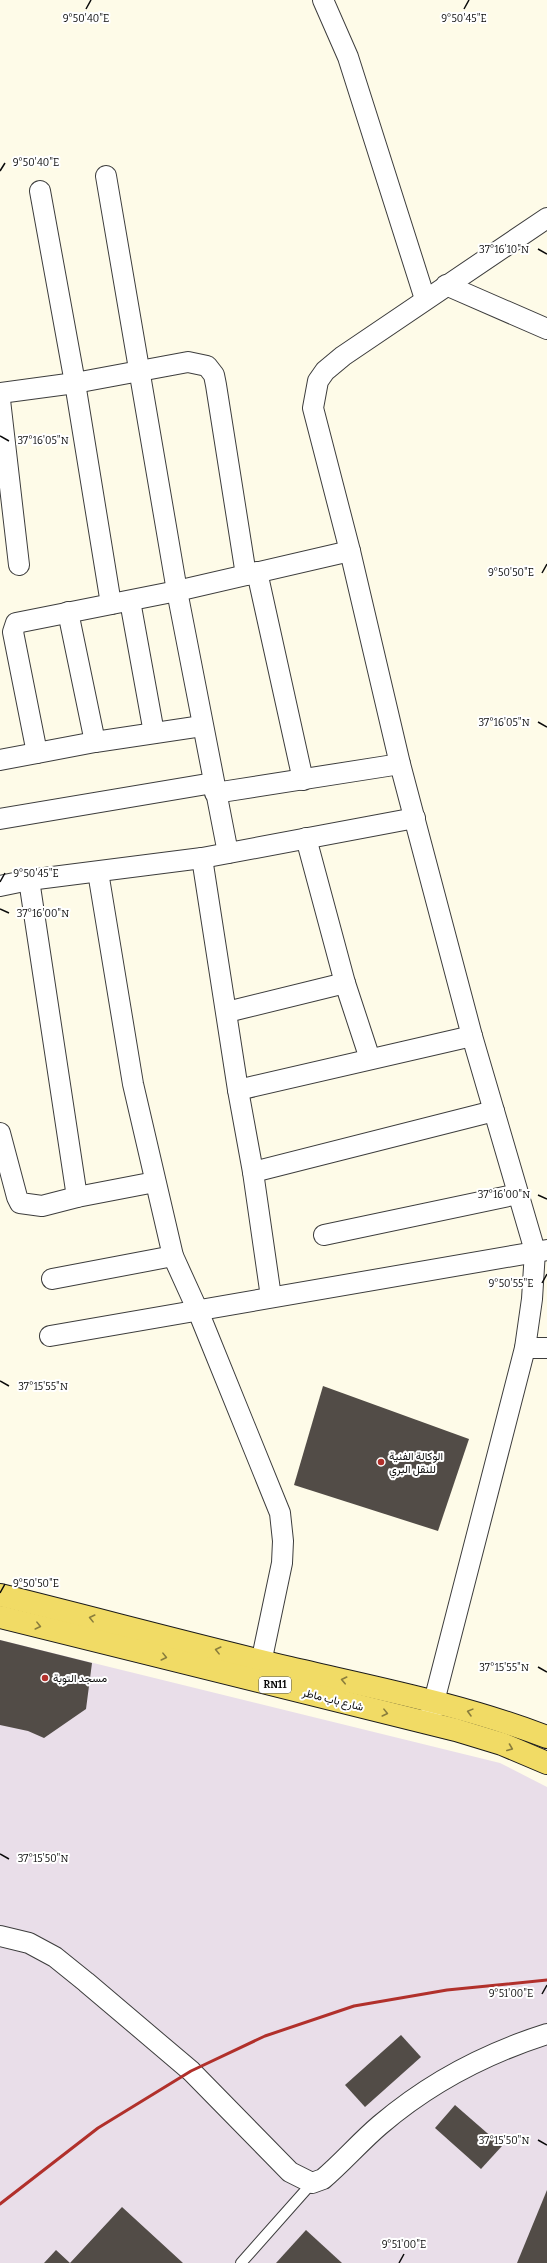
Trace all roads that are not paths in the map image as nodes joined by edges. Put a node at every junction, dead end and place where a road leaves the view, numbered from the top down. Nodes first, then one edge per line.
1 (323, 0) edge
2 (106, 176) dead end
3 (40, 191) dead end
4 (547, 218) edge
5 (446, 285) junction
6 (425, 299) junction
7 (547, 329) edge
8 (139, 371) junction
9 (75, 383) junction
10 (0, 393) edge
11 (0, 400) edge
12 (350, 551) junction
13 (19, 565) dead end
14 (251, 574) junction
15 (177, 592) junction
16 (130, 601) junction
17 (111, 604) junction
18 (68, 612) junction
19 (8, 643) edge
20 (202, 726) junction
21 (154, 733) junction
22 (95, 742) junction
23 (37, 753) junction
24 (0, 760) edge
25 (400, 764) junction
26 (303, 780) junction
27 (214, 788) junction
28 (415, 818) junction
29 (0, 819) edge
30 (306, 838) junction
31 (228, 853) junction
32 (202, 858) junction
33 (98, 872) junction
34 (29, 880) junction
35 (0, 886) edge
36 (345, 983) junction
37 (227, 1012) junction
38 (472, 1036) junction
39 (370, 1059) junction
40 (238, 1090) junction
41 (494, 1111) junction
42 (1, 1145) edge
43 (253, 1172) junction
44 (155, 1182) junction
45 (518, 1194) junction
46 (77, 1197) junction
47 (324, 1235) dead end
48 (541, 1251) edge
49 (173, 1256) junction
50 (52, 1279) dead end
51 (271, 1297) junction
52 (198, 1311) junction
53 (50, 1336) dead end
54 (525, 1348) junction
55 (547, 1348) edge
56 (0, 1595) edge
57 (0, 1617) edge
58 (260, 1671) junction
59 (434, 1702) junction
60 (429, 1724) junction
61 (547, 1737) edge
62 (547, 1763) edge
63 (0, 1936) edge
64 (547, 2034) edge
65 (312, 2183) junction
66 (241, 2263) edge

1 - 6 street
2 - 8 street
3 - 9 street
4 - 5 street
5 - 6 street
5 - 7 street
6 - 12 street
8 - 9 street
8 - 14 street
8 - 15 street
9 - 10 street
9 - 17 street
11 - 13 street
12 - 14 street
12 - 25 street
14 - 15 street
14 - 26 street
15 - 16 street
15 - 20 street
16 - 17 street
16 - 21 street
17 - 18 street
18 - 19 street
18 - 22 street
19 - 23 street
20 - 21 street
20 - 27 street
21 - 22 street
22 - 23 street
23 - 24 street
25 - 26 street
25 - 28 street
26 - 27 street
27 - 29 street
27 - 31 street
28 - 30 street
28 - 38 street
30 - 31 street
30 - 36 street
31 - 32 street
32 - 33 street
32 - 37 street
33 - 34 street
33 - 44 street
34 - 35 street
34 - 46 street
36 - 37 street
36 - 39 street
37 - 40 street
38 - 39 street
38 - 41 street
39 - 40 street
40 - 43 street
41 - 43 street
41 - 45 street
42 - 46 street
43 - 51 street
44 - 46 street
44 - 49 street
45 - 47 street
45 - 48 street
48 - 51 street
48 - 54 street
49 - 50 street
49 - 52 street
51 - 52 street
52 - 53 street
52 - 58 street
54 - 55 street
54 - 59 street
58 -> 56 main road, شارع باب ماطر / RN11
57 -> 58 main road, شارع باب ماطر / RN11
59 -> 58 main road, شارع باب ماطر / RN11
58 -> 60 main road, شارع باب ماطر / RN11
59 - 60 street
61 -> 59 main road, شارع باب ماطر / RN11
60 -> 62 main road, شارع باب ماطر / RN11
63 - 65 street
64 - 65 street
65 - 66 lane

